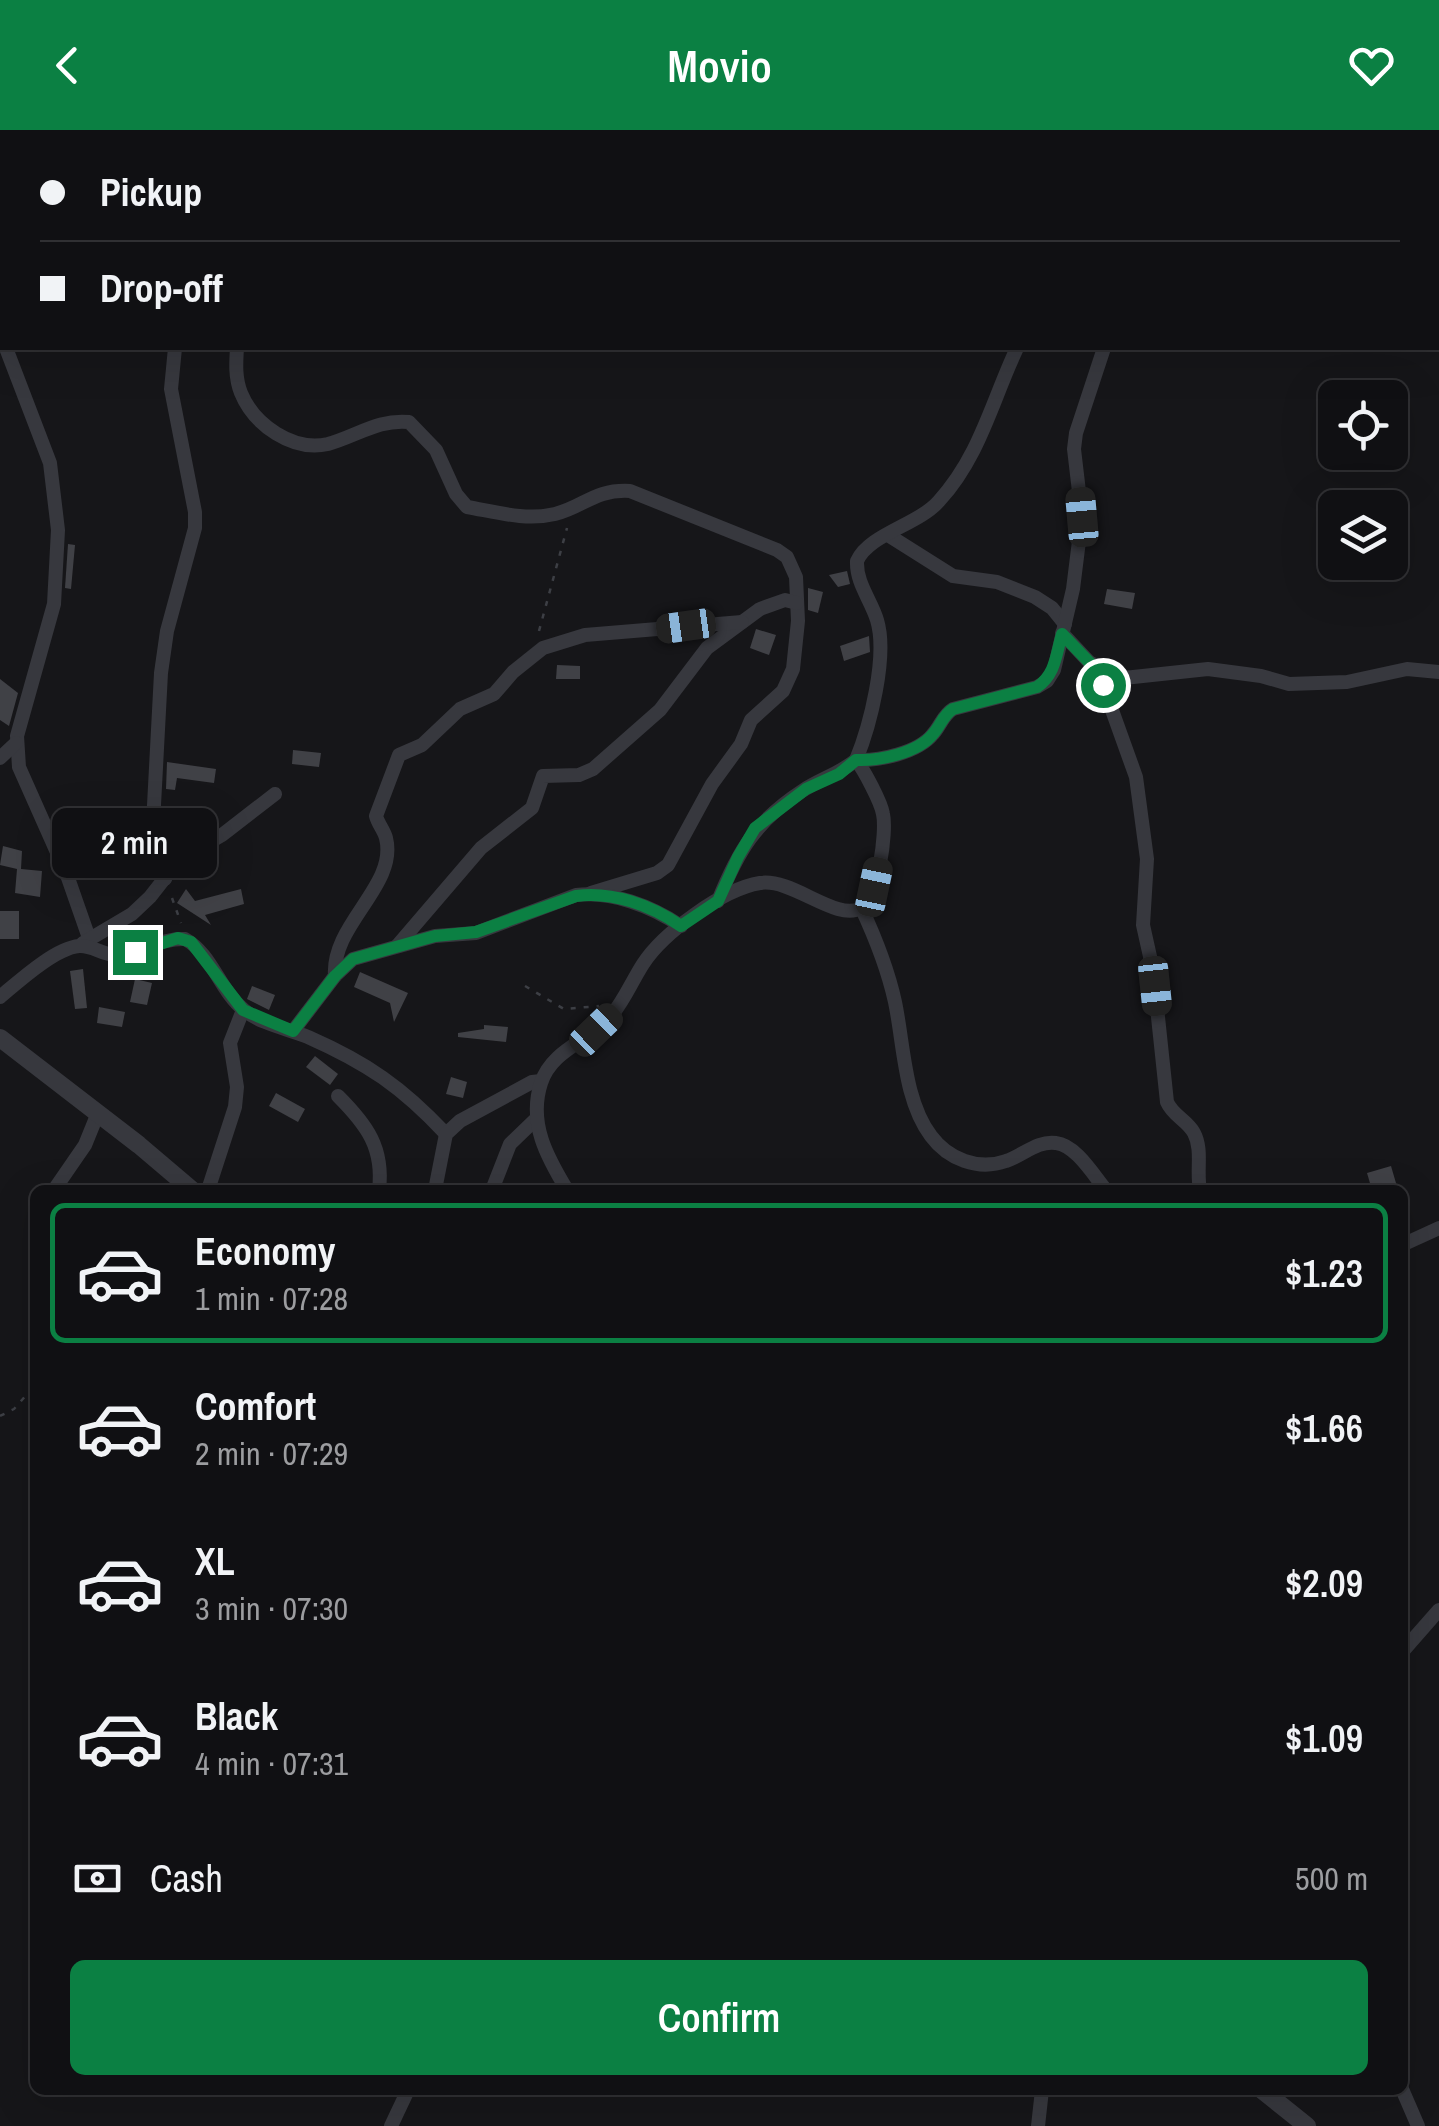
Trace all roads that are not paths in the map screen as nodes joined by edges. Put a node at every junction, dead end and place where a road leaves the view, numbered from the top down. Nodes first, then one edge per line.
1 (7, 350) edge
2 (175, 350) edge
3 (237, 350) edge
4 (1016, 350) edge
5 (1103, 350) edge
6 (888, 535) junction
7 (798, 603) junction
8 (742, 622) junction
9 (1064, 629) junction
10 (1090, 663) junction
11 (1439, 672) edge
12 (16, 743) junction
13 (0, 758) edge
14 (856, 760) junction
15 (274, 794) dead end
16 (165, 879) junction
17 (590, 894) junction
18 (718, 901) junction
19 (861, 908) junction
20 (681, 926) junction
21 (84, 942) junction
22 (397, 946) junction
23 (335, 976) junction
24 (0, 997) edge
25 (243, 1010) junction
26 (293, 1031) junction
27 (0, 1038) edge
28 (541, 1080) junction
29 (338, 1096) dead end
30 (98, 1113) junction
31 (537, 1118) junction
32 (446, 1134) junction
33 (57, 1185) edge
34 (186, 1185) edge
35 (210, 1185) edge
36 (380, 1185) edge
37 (436, 1185) edge
38 (494, 1185) edge
39 (564, 1185) edge
40 (1102, 1185) edge
41 (1200, 1185) edge
42 (1439, 1228) edge
43 (1408, 1242) edge
44 (1439, 1610) edge
45 (1408, 1645) edge
46 (406, 2095) edge
47 (1041, 2095) edge
48 (1268, 2095) edge
49 (1405, 2095) edge
50 (390, 2126) edge
51 (1038, 2126) edge
52 (1307, 2126) edge
53 (1418, 2126) edge

1 - 12 street
2 - 16 street
3 - 7 street
4 - 6 street
5 - 9 street
6 - 9 street
6 - 14 street
7 - 8 street
7 - 17 street
8 - 22 street
8 - 23 street
9 - 10 street
9 - 14 street
10 - 11 street
10 - 41 street
12 - 13 street
12 - 21 street
14 - 18 street
14 - 19 street
15 - 16 street
16 - 21 street
17 - 20 street
17 - 22 street
18 - 19 street
18 - 20 street
19 - 40 street
20 - 28 street
21 - 24 street
21 - 25 street
22 - 23 street
23 - 26 street
25 - 26 street
25 - 35 street
26 - 32 street
27 - 30 street
28 - 31 street
28 - 32 street
29 - 36 street
30 - 33 street
30 - 34 street
31 - 38 street
31 - 39 street
32 - 37 street
42 - 43 street
44 - 45 street
46 - 50 street
47 - 51 street
48 - 52 street
49 - 53 street

